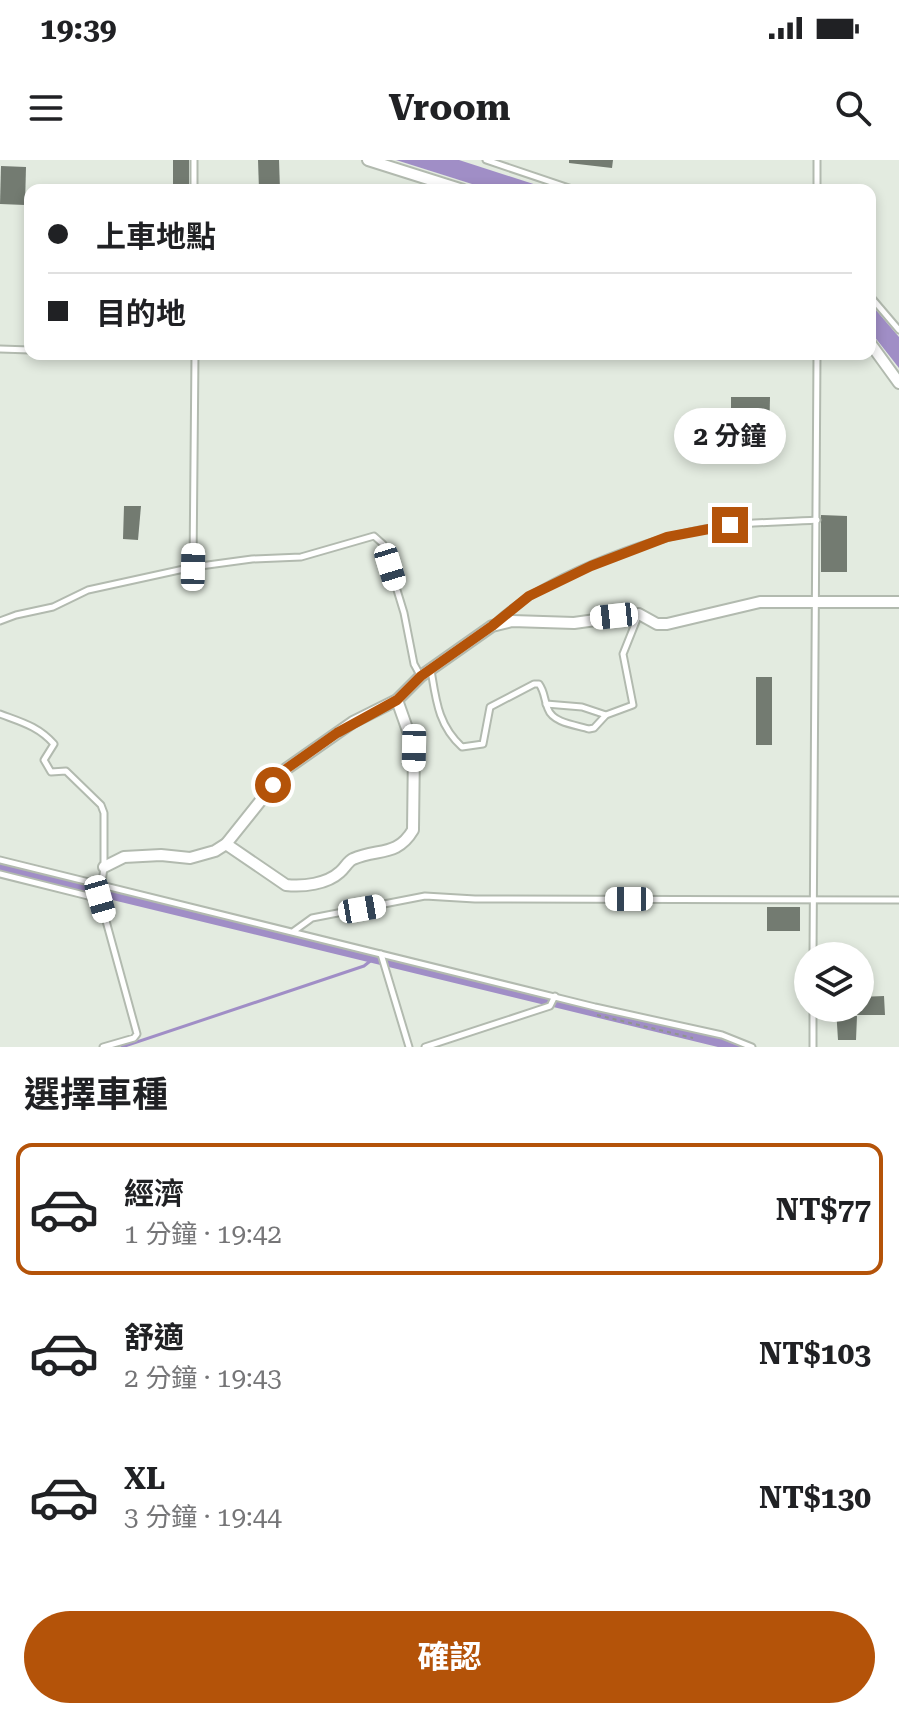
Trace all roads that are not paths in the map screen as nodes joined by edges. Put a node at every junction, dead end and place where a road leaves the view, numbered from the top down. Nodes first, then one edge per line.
1 (194, 160) edge
2 (368, 160) edge
3 (486, 160) edge
4 (817, 160) edge
5 (194, 184) edge
6 (444, 184) edge
7 (557, 184) edge
8 (817, 184) edge
9 (876, 303) edge
10 (899, 330) edge
11 (0, 349) edge
12 (24, 350) edge
13 (876, 351) edge
14 (195, 360) edge
15 (817, 360) edge
16 (899, 383) edge
17 (817, 520) junction
18 (193, 567) junction
19 (899, 602) edge
20 (814, 603) junction
21 (639, 614) junction
22 (1, 621) edge
23 (492, 626) junction
24 (0, 629) edge
25 (431, 669) junction
26 (421, 676) junction
27 (397, 700) junction
28 (546, 704) junction
29 (0, 714) edge
30 (606, 715) junction
31 (226, 844) junction
32 (0, 860) edge
33 (104, 867) junction
34 (0, 874) edge
35 (100, 884) junction
36 (100, 899) junction
37 (813, 900) junction
38 (899, 900) edge
39 (293, 931) junction
40 (813, 942) edge
41 (381, 954) junction
42 (555, 996) junction
43 (813, 1022) edge
44 (103, 1047) edge
45 (409, 1047) edge
46 (425, 1047) edge
47 (752, 1047) edge
48 (813, 1047) edge

1 - 5 lane
2 - 6 street
3 - 7 lane
4 - 8 lane
9 - 10 lane
11 - 12 lane
13 - 16 street
14 - 18 lane
15 - 17 lane
17 - 20 lane
17 - 23 lane
18 - 22 lane
18 - 26 lane
19 - 20 street
20 - 21 street
20 - 37 lane
21 - 23 street
21 - 30 lane
22 - 24 lane
23 - 25 street
25 - 26 street
25 - 28 lane
26 - 27 street
27 - 31 street
27 - 31 street
28 - 30 lane
28 - 30 lane
29 - 33 lane
31 - 33 street
32 - 35 lane
33 - 35 lane
34 - 36 lane
35 - 36 lane
35 - 39 lane
36 - 44 lane
37 - 38 lane
37 - 39 lane
37 - 40 lane
39 - 41 lane
41 - 42 lane
41 - 45 lane
42 - 46 lane
42 - 47 lane
43 - 48 lane

